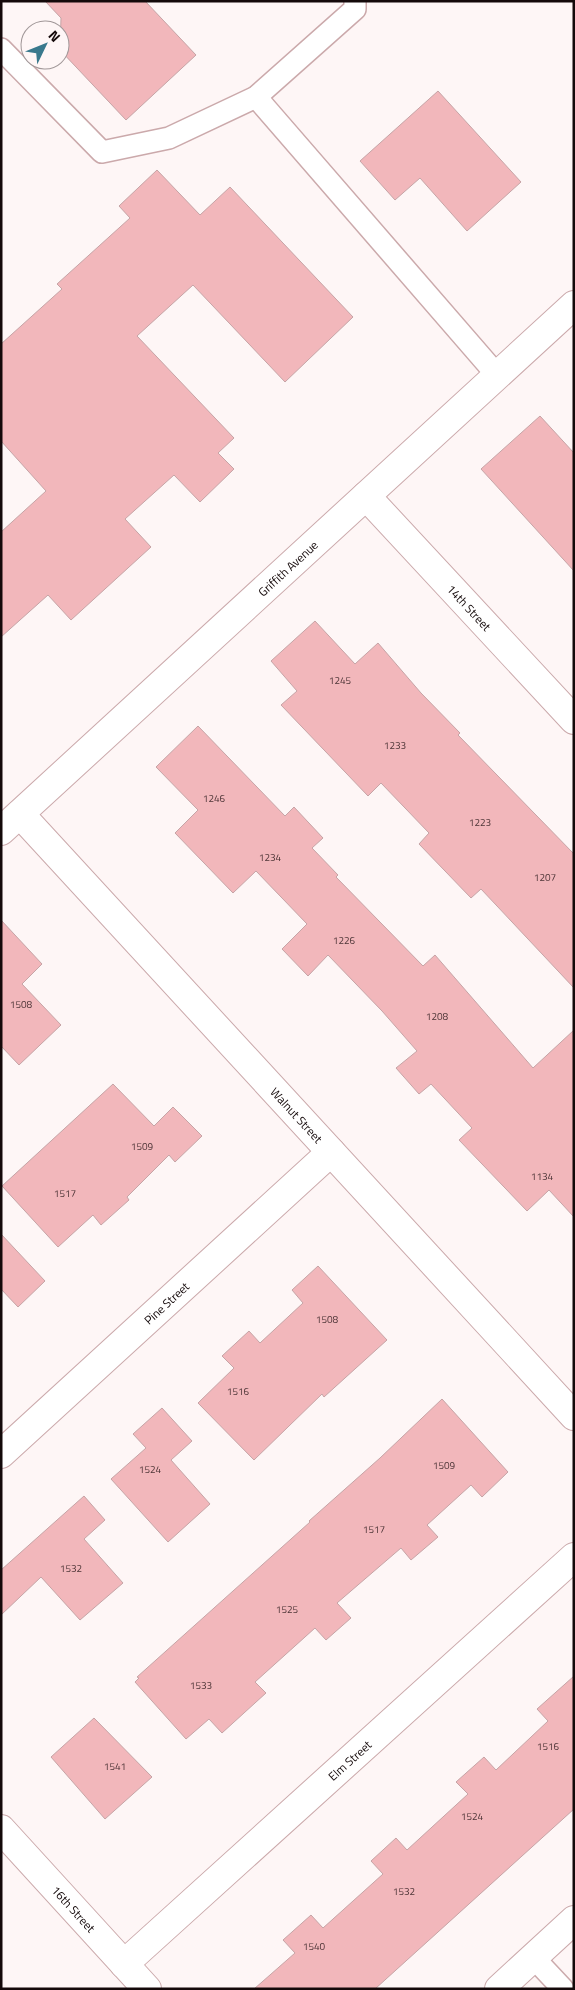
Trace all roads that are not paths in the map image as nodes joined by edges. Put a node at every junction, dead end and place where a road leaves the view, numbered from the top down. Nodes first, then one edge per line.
1 (355, 1) edge
2 (1, 49) edge
3 (256, 97) junction
4 (574, 305) edge
5 (497, 375) junction
6 (366, 496) junction
7 (574, 720) edge
8 (11, 822) edge
9 (331, 1152) junction
10 (574, 1416) edge
11 (1, 1454) edge
12 (574, 1557) edge
13 (1, 1829) edge
14 (574, 1920) edge
15 (533, 1957) junction
16 (124, 1964) junction
17 (146, 1989) edge
18 (499, 1989) edge
19 (562, 1989) edge

1 - 3 lane
2 - 3 lane
3 - 5 lane
4 - 5 street, Griffith Avenue
5 - 6 street, Griffith Avenue
6 - 7 street, 14th Street
6 - 8 street, Griffith Avenue
8 - 9 street, Walnut Street
9 - 10 street, Walnut Street
9 - 11 street, Pine Street
12 - 16 street, Elm Street
13 - 16 street, 16th Street
14 - 15 street
15 - 18 street
15 - 19 lane
16 - 17 street, 16th Street

